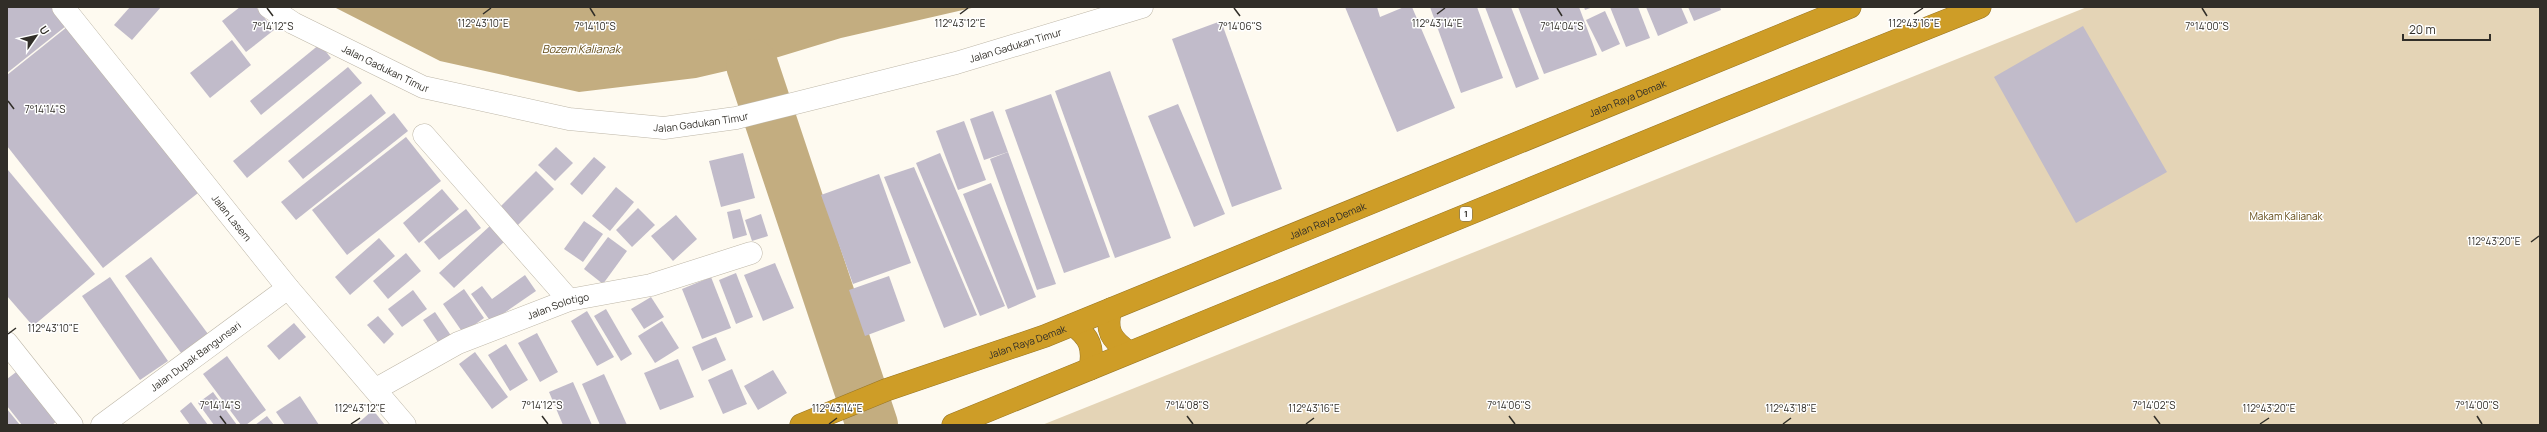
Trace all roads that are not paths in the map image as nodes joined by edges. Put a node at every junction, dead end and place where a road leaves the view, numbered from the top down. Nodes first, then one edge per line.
1 (63, 7) edge
2 (269, 7) edge
3 (1142, 7) edge
4 (1850, 7) edge
5 (1980, 7) edge
6 (424, 135) dead end
7 (751, 253) dead end
8 (288, 288) junction
9 (569, 300) junction
10 (1111, 309) junction
11 (1073, 325) junction
12 (7, 343) edge
13 (1129, 352) junction
14 (1090, 369) junction
15 (376, 389) junction
16 (72, 425) edge
17 (102, 425) edge
18 (405, 425) edge
19 (801, 425) edge
20 (953, 425) edge

1 - 8 street, Jalan Lasem
2 - 3 street, Jalan Gadukan Timur
4 - 10 highway, Jalan Raya Demak
5 - 13 highway, 1
6 - 9 street
7 - 9 street, Jalan Solotigo
8 - 15 street, Jalan Lasem
8 - 17 street, Jalan Dupak Bangunsari
9 - 15 street, Jalan Solotigo
10 - 11 highway, Jalan Raya Demak
10 - 13 highway
11 - 14 highway
11 - 19 highway, Jalan Raya Demak
12 - 16 street
13 - 14 highway, 1
14 - 20 highway, 1
15 - 18 street, Jalan Lasem

